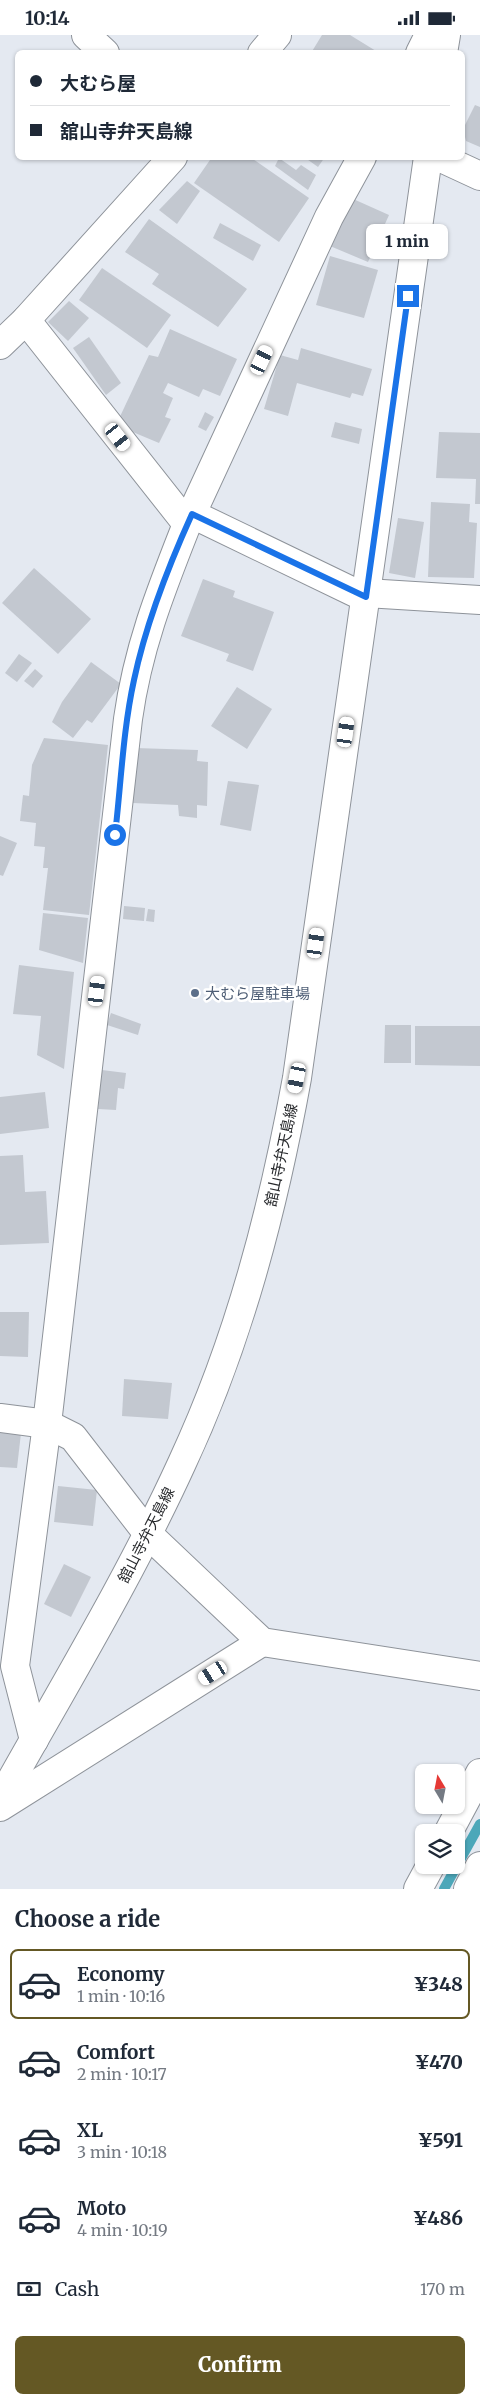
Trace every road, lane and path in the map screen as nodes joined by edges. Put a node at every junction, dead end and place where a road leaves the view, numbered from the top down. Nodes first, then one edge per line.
1 (86, 35) edge
2 (277, 35) edge
3 (429, 35) edge
4 (446, 35) edge
5 (101, 50) edge
6 (264, 50) edge
7 (422, 50) edge
8 (444, 50) edge
9 (170, 160) edge
10 (360, 160) edge
11 (428, 160) edge
12 (445, 160) edge
13 (480, 176) edge
14 (26, 320) junction
15 (0, 345) edge
16 (189, 519) junction
17 (366, 595) junction
18 (480, 600) edge
19 (0, 1418) edge
20 (47, 1424) junction
21 (148, 1533) junction
22 (262, 1642) junction
23 (480, 1676) edge
24 (34, 1740) junction
25 (480, 1773) edge
26 (0, 1800) edge
27 (0, 1807) edge
28 (453, 1824) edge
29 (480, 1866) edge
30 (426, 1874) edge
31 (418, 1889) edge
32 (468, 1889) edge

1 - 5 street
2 - 6 street
3 - 7 street
4 - 8 street
9 - 14 street
10 - 16 street
11 - 17 street, 舘山寺弁天島線
12 - 13 street
14 - 15 street
14 - 16 street
16 - 17 street
16 - 20 street
17 - 18 street
17 - 21 street, 舘山寺弁天島線
19 - 20 street
20 - 21 street
20 - 24 street
21 - 22 street
21 - 24 street, 舘山寺弁天島線
22 - 23 street
22 - 27 street
24 - 26 street, 舘山寺弁天島線
25 - 28 street
29 - 32 street
30 - 31 street

